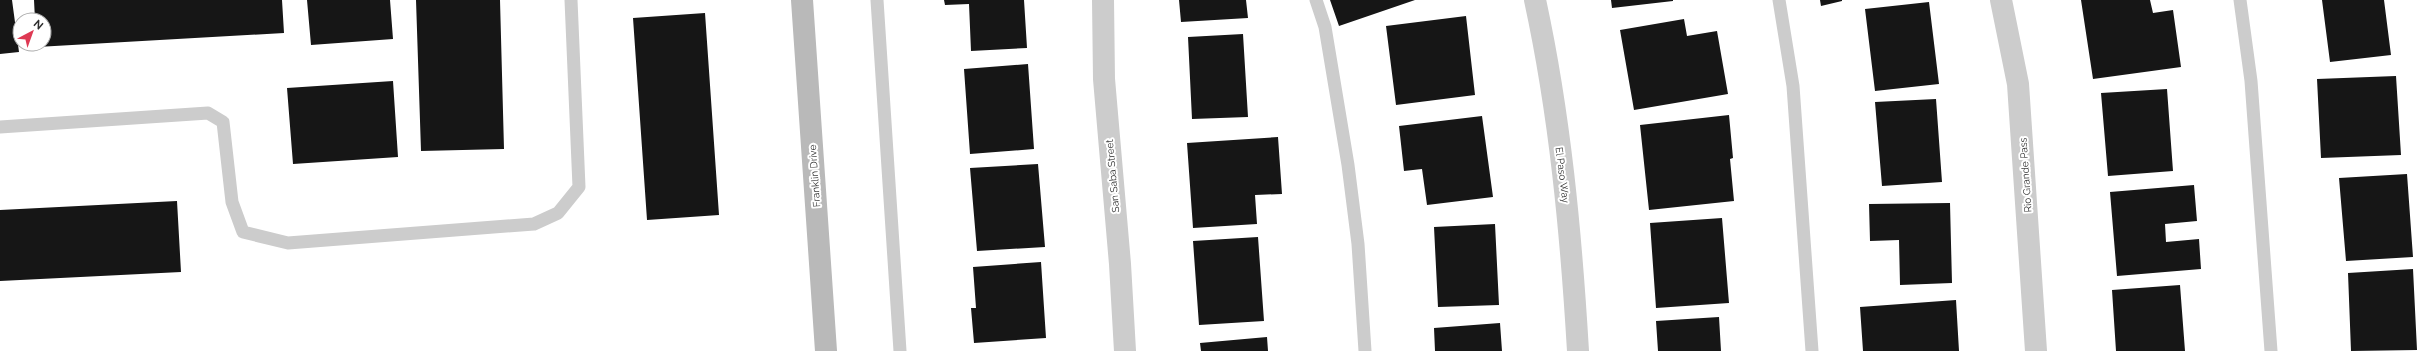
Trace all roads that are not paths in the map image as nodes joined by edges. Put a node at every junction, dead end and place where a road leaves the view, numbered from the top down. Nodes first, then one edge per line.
1 (570, 0) edge
2 (802, 0) edge
3 (877, 0) edge
4 (1103, 0) edge
5 (1316, 0) edge
6 (1535, 0) edge
7 (1779, 0) edge
8 (2001, 0) edge
9 (2240, 0) edge
10 (0, 127) edge
11 (826, 351) edge
12 (900, 351) edge
13 (1125, 351) edge
14 (1365, 351) edge
15 (1578, 351) edge
16 (1812, 351) edge
17 (2036, 351) edge
18 (2271, 351) edge

1 - 10 lane
2 - 11 street, Franklin Drive
3 - 12 lane
4 - 13 street, San Saba Street
5 - 14 lane
6 - 15 street, El Paso Way
7 - 16 lane
8 - 17 street, Rio Grande Pass
9 - 18 lane

